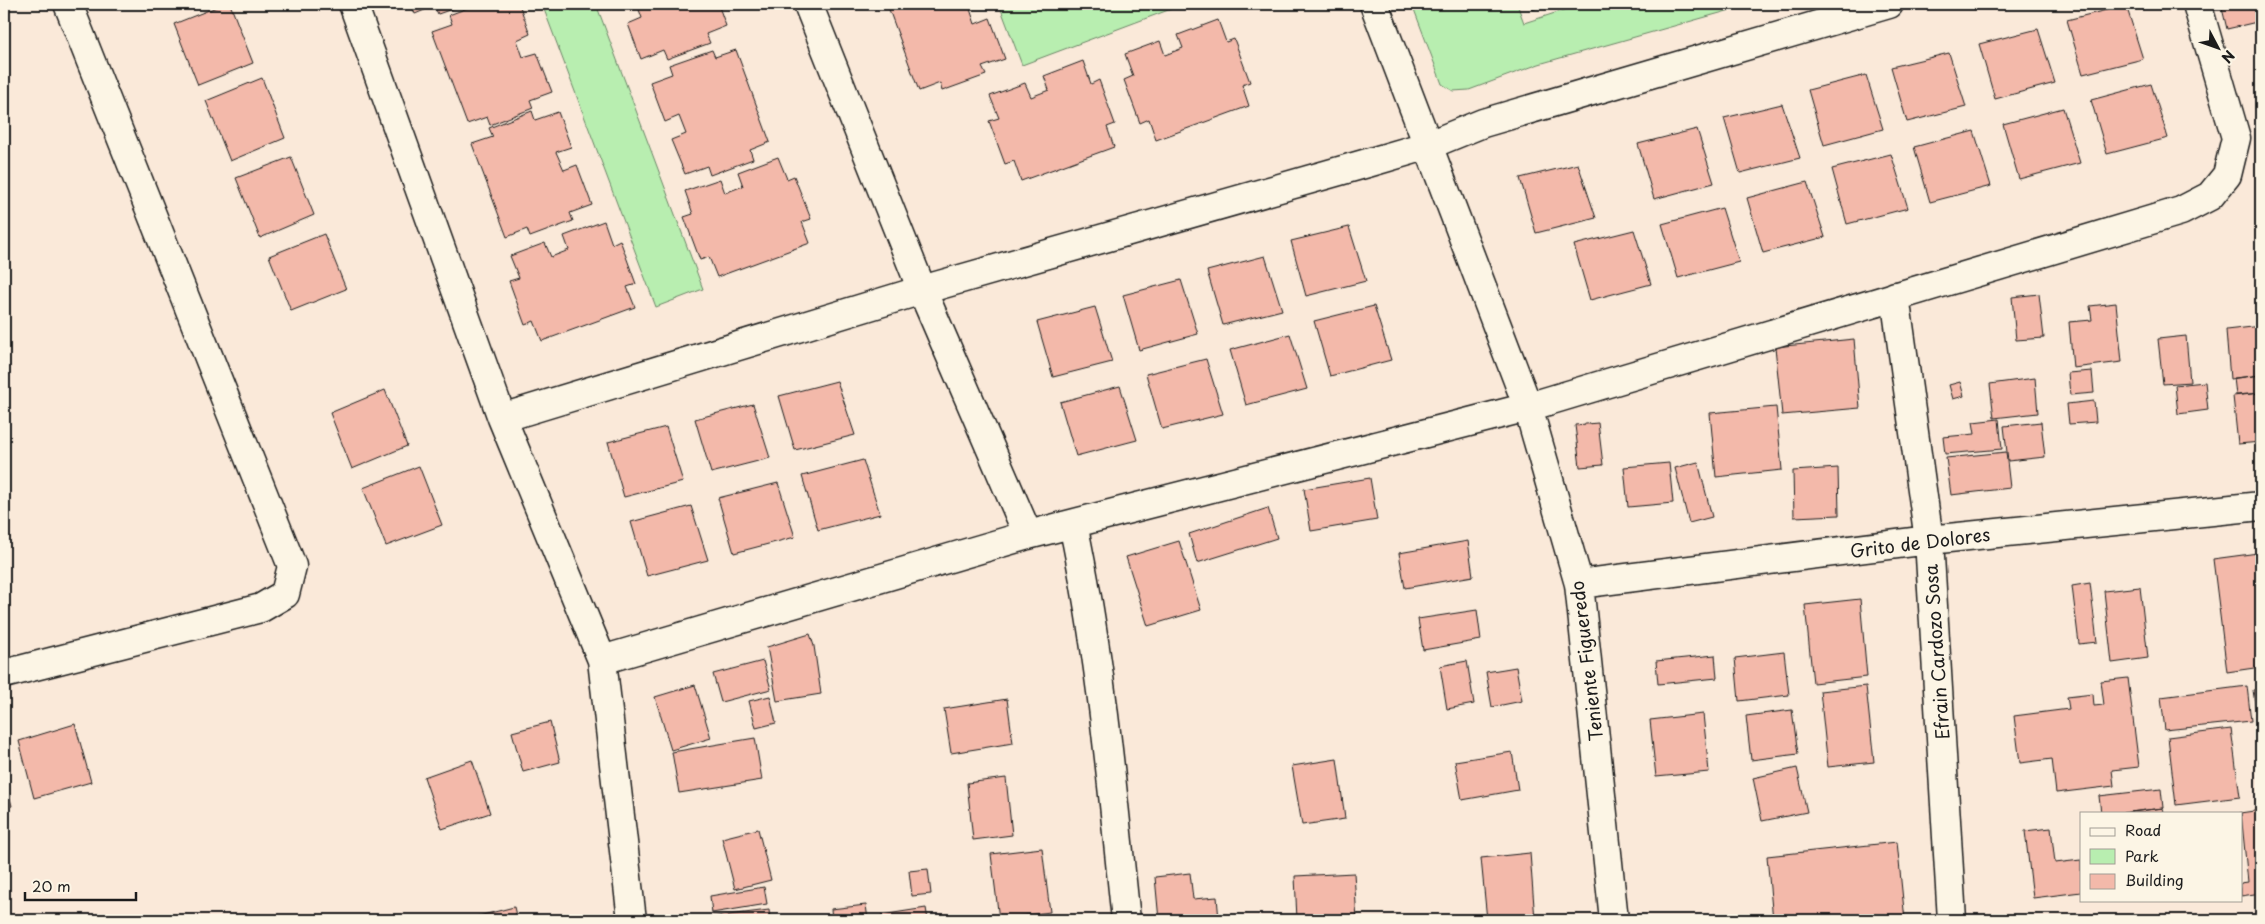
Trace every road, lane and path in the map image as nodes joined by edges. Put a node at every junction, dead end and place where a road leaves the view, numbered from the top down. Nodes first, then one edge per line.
1 (68, 4) edge
2 (353, 4) edge
3 (808, 4) edge
4 (1374, 4) edge
5 (1889, 4) edge
6 (2198, 4) edge
7 (1428, 144) junction
8 (922, 290) junction
9 (1895, 296) junction
10 (1528, 407) junction
11 (502, 418) junction
12 (2261, 506) edge
13 (1074, 524) junction
14 (1028, 535) junction
15 (1929, 540) junction
16 (1579, 584) junction
17 (602, 660) junction
18 (4, 674) edge
19 (632, 920) edge
20 (1126, 920) edge
21 (1614, 920) edge
22 (1952, 920) edge

1 - 18 street
2 - 11 street
3 - 8 street
4 - 7 street, Teniente Figueredo
5 - 7 street
6 - 9 street
7 - 8 street
7 - 10 street, Teniente Figueredo
8 - 11 street
8 - 14 street
9 - 10 street
9 - 15 street, Efrain Cardozo Sosa
10 - 13 street
10 - 16 street, Teniente Figueredo
11 - 17 street
12 - 15 street, Grito de Dolores
13 - 14 street
13 - 20 street
14 - 17 street
15 - 16 street, Grito de Dolores
15 - 22 street, Efrain Cardozo Sosa
16 - 21 street, Teniente Figueredo
17 - 19 street

